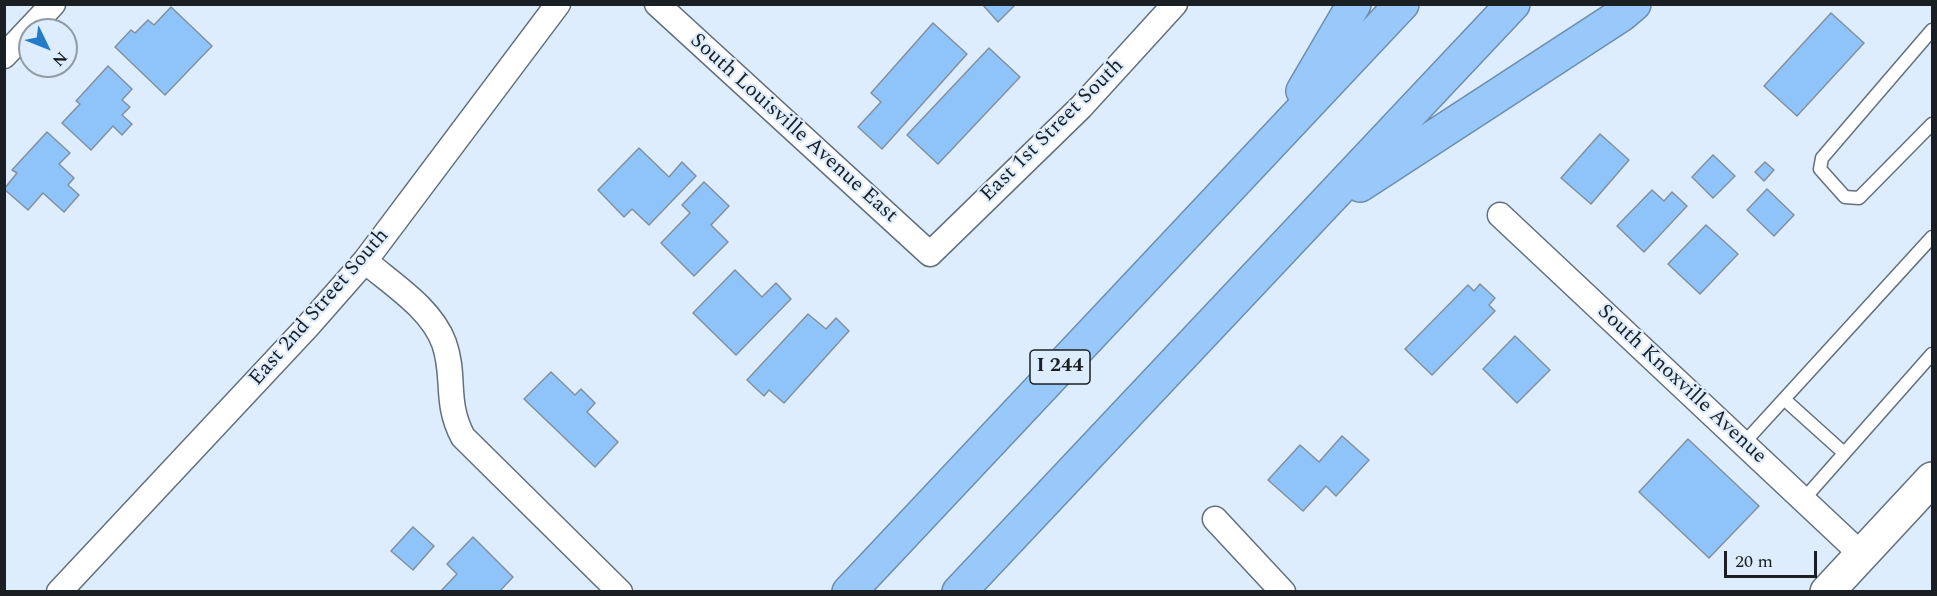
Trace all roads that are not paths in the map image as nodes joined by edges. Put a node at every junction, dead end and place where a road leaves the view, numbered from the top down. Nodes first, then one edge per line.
1 (52, 4) edge
2 (558, 4) edge
3 (657, 4) edge
4 (1175, 4) edge
5 (1354, 4) edge
6 (1402, 4) edge
7 (1513, 4) edge
8 (1634, 4) edge
9 (1932, 30) edge
10 (4, 56) edge
11 (1932, 124) edge
12 (1272, 142) junction
13 (1316, 213) junction
14 (1500, 214) dead end
15 (1932, 237) edge
16 (930, 254) joint
17 (365, 261) junction
18 (1932, 354) edge
19 (1784, 399) junction
20 (1743, 444) junction
21 (1844, 453) junction
22 (1932, 479) edge
23 (1803, 500) junction
24 (1215, 519) dead end
25 (1862, 555) junction
26 (59, 591) edge
27 (620, 591) edge
28 (849, 591) edge
29 (959, 591) edge
30 (1283, 591) edge
31 (1827, 591) edge

1 - 10 street
2 - 17 street, East 2nd Street South
3 - 16 street, South Louisville Avenue East
4 - 16 street, East 1st Street South
5 - 12 highway
6 - 12 highway, I 244
7 - 13 highway
8 - 13 highway
9 - 11 lane
12 - 28 highway, I 244
13 - 29 highway
14 - 20 street, South Knoxville Avenue
15 - 19 lane
17 - 26 street, East 2nd Street South
17 - 27 street
18 - 21 lane
19 - 20 lane
19 - 21 lane
20 - 23 street, South Knoxville Avenue
21 - 23 lane
22 - 25 main road
23 - 25 street, South Knoxville Avenue
24 - 30 street
25 - 31 main road

